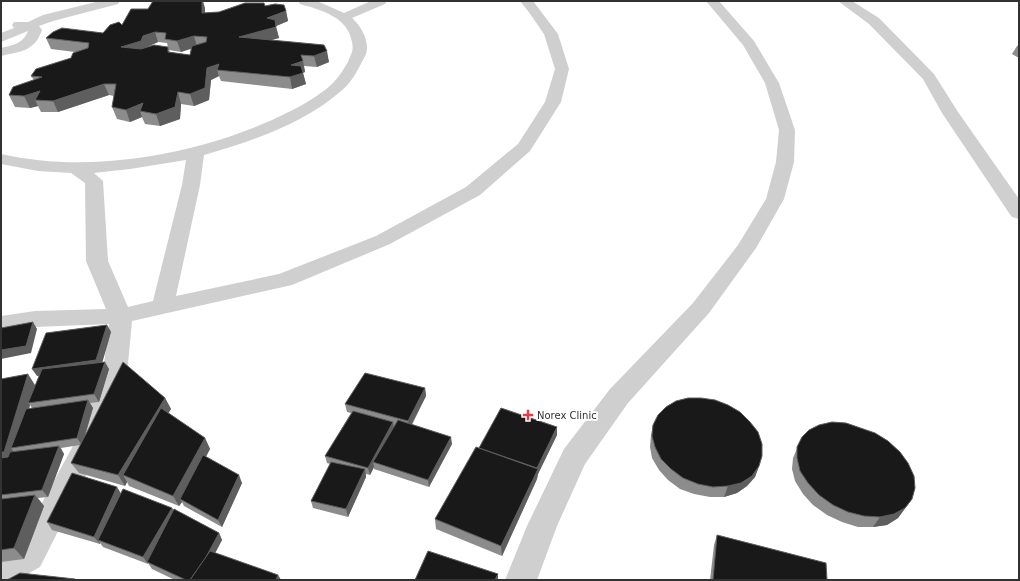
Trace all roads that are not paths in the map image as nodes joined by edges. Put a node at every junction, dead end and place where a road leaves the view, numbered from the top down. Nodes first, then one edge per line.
1 (114, 1) edge
2 (304, 1) edge
3 (381, 1) edge
4 (526, 1) edge
5 (712, 1) edge
6 (844, 1) edge
7 (345, 17) junction
8 (1, 24) edge
9 (27, 26) junction
10 (1, 38) edge
11 (1, 52) edge
12 (196, 152) junction
13 (1, 159) edge
14 (77, 169) junction
15 (1019, 213) edge
16 (163, 306) junction
17 (121, 316) junction
18 (1, 324) edge
19 (1, 572) edge
20 (521, 580) edge

1 - 9 street
2 - 7 street
3 - 7 street
4 - 16 street
5 - 20 street
6 - 15 street
7 - 12 street
8 - 9 street
9 - 10 street
9 - 11 street
12 - 14 street
12 - 16 street
13 - 14 street
14 - 17 street
16 - 17 street
17 - 18 street
17 - 19 street

